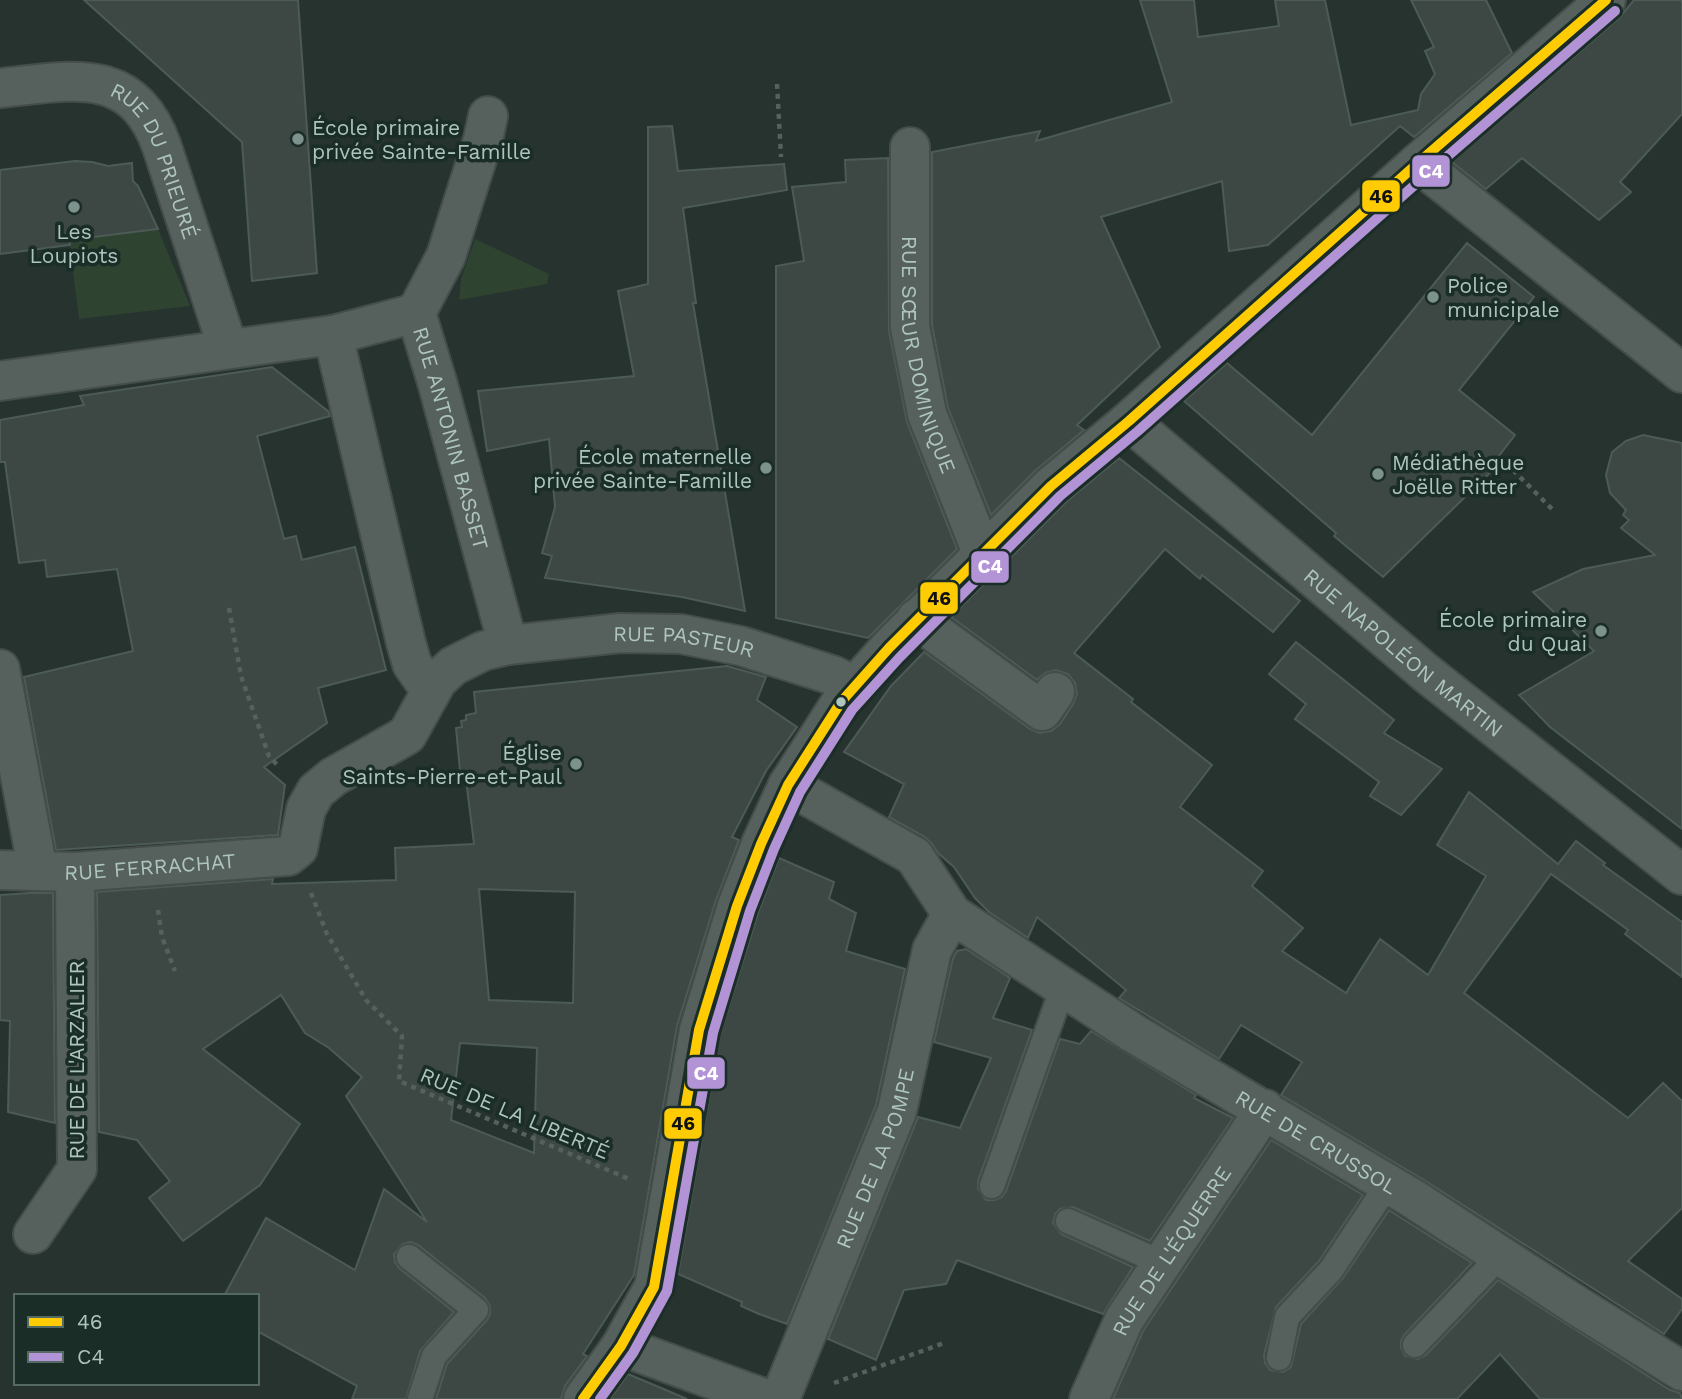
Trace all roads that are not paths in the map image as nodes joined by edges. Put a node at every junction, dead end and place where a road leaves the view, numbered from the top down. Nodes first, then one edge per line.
1 (1606, 0) edge
2 (0, 88) edge
3 (488, 116) dead end
4 (910, 147) dead end
5 (1418, 163) junction
6 (416, 313) junction
7 (333, 335) junction
8 (228, 348) junction
9 (1682, 373) edge
10 (0, 382) edge
11 (1129, 421) junction
12 (983, 555) junction
13 (916, 619) junction
14 (508, 645) junction
15 (0, 669) edge
16 (855, 686) junction
17 (431, 691) junction
18 (1055, 692) dead end
19 (788, 785) junction
20 (298, 848) joint
21 (0, 870) edge
22 (56, 872) junction
23 (1682, 875) edge
24 (952, 914) junction
25 (1063, 987) junction
26 (1265, 1109) junction
27 (1388, 1184) junction
28 (992, 1186) dead end
29 (1068, 1221) dead end
30 (33, 1234) dead end
31 (1500, 1256) junction
32 (409, 1257) dead end
33 (1162, 1263) junction
34 (1415, 1345) dead end
35 (621, 1346) junction
36 (1279, 1358) dead end
37 (1682, 1371) edge
38 (420, 1399) edge
39 (583, 1399) edge
40 (766, 1399) edge
41 (780, 1399) edge
42 (1089, 1399) edge

1 - 5 street
2 - 8 street, RUE DU PRIEURÉ
3 - 6 street
4 - 12 street, RUE SŒUR DOMINIQUE
5 - 9 street
5 - 11 street
6 - 7 street, RUE ANTONIN BASSET
6 - 14 street, RUE ANTONIN BASSET
7 - 8 street, RUE ANTONIN BASSET
7 - 17 street
8 - 10 street, RUE ANTONIN BASSET
11 - 12 street
11 - 23 street, RUE NAPOLÉON MARTIN
12 - 13 street
13 - 16 street
13 - 18 street
14 - 16 street, RUE PASTEUR
14 - 17 street, RUE PASTEUR
15 - 22 street, RUE DE L'ARZALIER
16 - 19 street
17 - 20 street, RUE PASTEUR
19 - 24 street
19 - 35 street
20 - 22 street, RUE FERRACHAT
21 - 22 street, RUE FERRACHAT
22 - 30 street, RUE DE L'ARZALIER
24 - 25 street, RUE DE CRUSSOL
24 - 41 street, RUE DE LA POMPE
25 - 26 street, RUE DE CRUSSOL
25 - 28 lane
26 - 27 street, RUE DE CRUSSOL
26 - 33 street, RUE DE L'ÉQUERRE
27 - 31 street, RUE DE CRUSSOL
27 - 36 lane
29 - 33 lane
31 - 34 lane
31 - 37 street, RUE DE CRUSSOL
32 - 38 lane
33 - 42 street, RUE DE L'ÉQUERRE
35 - 39 street
35 - 40 street

